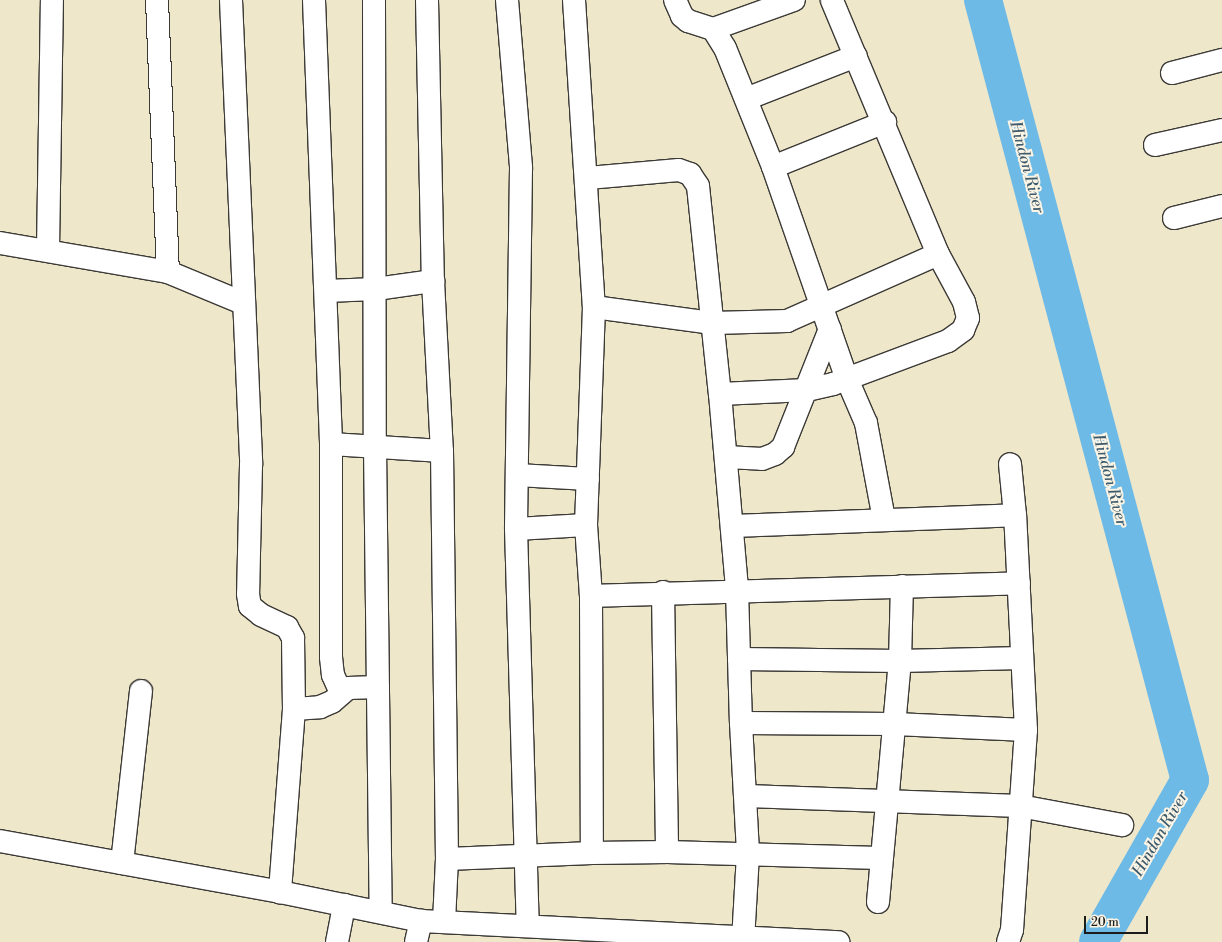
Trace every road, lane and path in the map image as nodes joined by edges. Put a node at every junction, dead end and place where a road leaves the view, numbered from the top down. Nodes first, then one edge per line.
1 (52, 0) edge
2 (157, 0) edge
3 (231, 0) edge
4 (314, 0) edge
5 (374, 0) edge
6 (427, 0) edge
7 (507, 0) edge
8 (574, 0) edge
9 (675, 0) edge
10 (794, 0) edge
11 (832, 0) edge
12 (762, 5) edge
13 (713, 29) junction
14 (856, 56) junction
15 (1222, 60) edge
16 (1172, 73) dead end
17 (746, 99) junction
18 (885, 122) junction
19 (1222, 130) edge
20 (1155, 145) dead end
21 (773, 167) junction
22 (588, 178) junction
23 (1222, 206) edge
24 (1174, 218) dead end
25 (0, 243) edge
26 (48, 250) junction
27 (938, 254) junction
28 (168, 272) junction
29 (433, 281) junction
30 (376, 289) junction
31 (326, 291) junction
32 (244, 303) junction
33 (822, 304) junction
34 (594, 307) junction
35 (713, 323) junction
36 (830, 328) junction
37 (847, 379) junction
38 (807, 390) junction
39 (720, 394) junction
40 (331, 444) junction
41 (374, 446) junction
42 (442, 451) junction
43 (726, 457) junction
44 (1010, 464) dead end
45 (517, 475) junction
46 (588, 479) junction
47 (1015, 515) junction
48 (884, 519) junction
49 (586, 525) junction
50 (733, 526) junction
51 (516, 529) junction
52 (1019, 584) junction
53 (902, 586) junction
54 (737, 590) junction
55 (663, 592) junction
56 (590, 596) junction
57 (1022, 658) junction
58 (739, 659) junction
59 (900, 661) junction
60 (378, 686) junction
61 (141, 691) dead end
62 (341, 693) junction
63 (294, 709) junction
64 (740, 723) junction
65 (895, 724) junction
66 (1026, 730) junction
67 (747, 796) junction
68 (888, 802) junction
69 (1020, 806) junction
70 (1122, 825) dead end
71 (0, 842) edge
72 (666, 852) junction
73 (592, 853) junction
74 (748, 854) junction
75 (526, 858) junction
76 (880, 858) junction
77 (447, 859) junction
78 (122, 863) junction
79 (280, 892) junction
80 (878, 902) dead end
81 (344, 906) junction
82 (381, 912) junction
83 (421, 921) junction
84 (444, 922) junction
85 (528, 926) junction
86 (592, 935) edge
87 (665, 937) edge
88 (744, 939) edge
89 (816, 940) edge
90 (337, 942) edge
91 (416, 942) edge
92 (838, 942) edge
93 (1008, 942) edge

1 - 26 street
2 - 28 street
3 - 32 street
4 - 31 street
5 - 30 street
6 - 29 street
7 - 45 street
8 - 22 street
9 - 13 street
10 - 12 street
11 - 14 street
12 - 13 street
13 - 17 street
14 - 17 street
14 - 18 street
15 - 16 street
17 - 21 street
18 - 21 street
18 - 27 street
19 - 20 street
21 - 33 street
22 - 34 street
22 - 35 street
23 - 24 street
25 - 26 street
26 - 28 street
27 - 33 street
27 - 37 street
28 - 32 street
29 - 30 street
29 - 42 street
30 - 31 street
30 - 41 street
31 - 40 street
32 - 63 street
33 - 35 street
33 - 36 street
34 - 35 street
34 - 46 street
35 - 39 street
36 - 37 street
36 - 38 street
37 - 38 street
37 - 48 street
38 - 39 street
38 - 43 street
39 - 43 street
40 - 41 street
40 - 62 street
41 - 42 street
41 - 60 street
42 - 77 street
43 - 50 street
44 - 47 street
45 - 46 street
45 - 51 street
46 - 49 street
47 - 48 street
47 - 52 street
48 - 50 street
49 - 51 street
49 - 56 street
50 - 54 street
51 - 75 street
52 - 53 street
52 - 57 street
53 - 54 street
53 - 59 street
54 - 55 street
54 - 58 street
55 - 56 street
55 - 72 street
56 - 73 street
57 - 59 street
57 - 66 street
58 - 59 street
58 - 64 street
59 - 65 street
60 - 62 street
60 - 82 street
61 - 78 street
62 - 63 street
63 - 79 street
64 - 65 street
64 - 67 street
65 - 66 street
65 - 68 street
66 - 69 street
67 - 68 street
67 - 74 street
68 - 69 street
68 - 76 street
69 - 70 street
69 - 93 street
71 - 78 street
72 - 73 street
72 - 74 street
73 - 75 street
74 - 76 street
74 - 88 street
75 - 77 street
75 - 85 street
76 - 80 street
77 - 84 street
78 - 79 street
79 - 81 street
81 - 82 street
81 - 90 street
82 - 83 street
83 - 84 street
83 - 91 street
84 - 85 street
85 - 86 street
86 - 87 street
87 - 88 street
88 - 89 street
89 - 92 street

